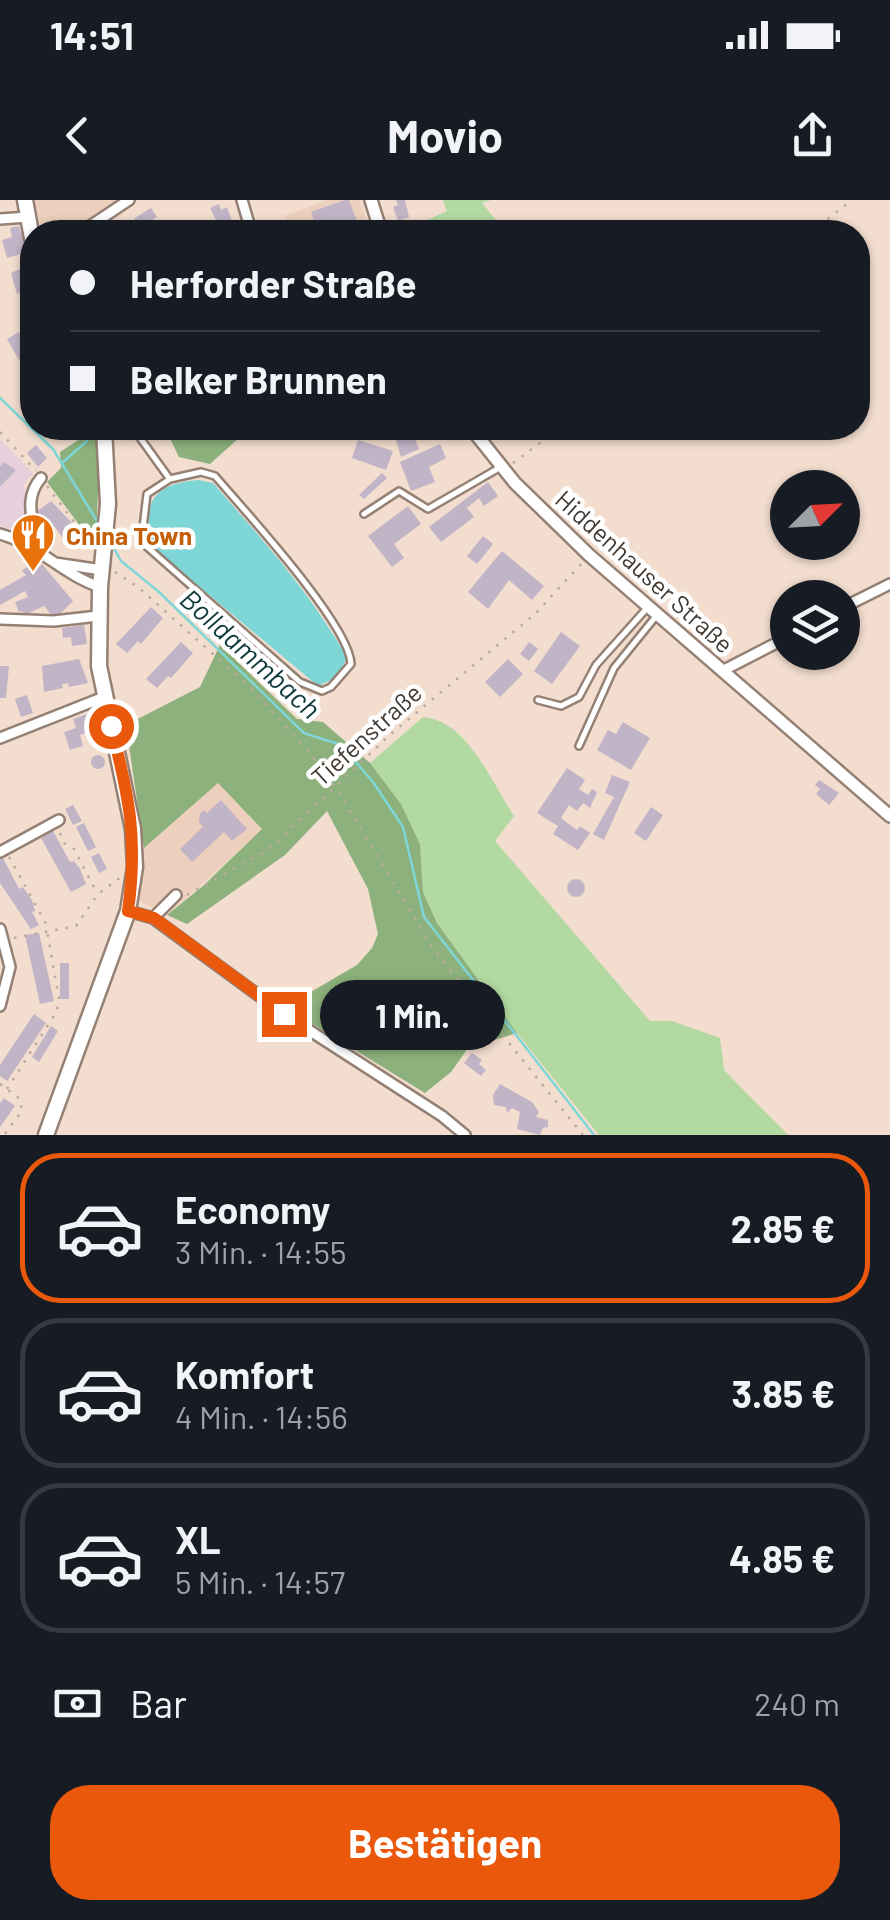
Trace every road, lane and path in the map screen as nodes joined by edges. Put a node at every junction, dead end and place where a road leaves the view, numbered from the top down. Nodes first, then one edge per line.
1 (25, 200) edge
2 (130, 200) edge
3 (852, 200) edge
4 (28, 217) junction
5 (0, 219) edge
6 (29, 220) edge
7 (99, 220) edge
8 (826, 220) edge
9 (0, 432) edge
10 (105, 440) edge
11 (142, 440) edge
12 (481, 440) edge
13 (543, 440) edge
14 (503, 468) junction
15 (41, 478) junction
16 (170, 479) junction
17 (364, 514) dead end
18 (0, 534) edge
19 (36, 548) junction
20 (589, 555) junction
21 (54, 563) junction
22 (103, 565) junction
23 (890, 584) edge
24 (100, 587) junction
25 (860, 599) edge
26 (654, 608) junction
27 (98, 616) junction
28 (0, 618) edge
29 (710, 644) dead end
30 (770, 646) edge
31 (722, 671) junction
32 (104, 697) junction
33 (538, 700) dead end
34 (0, 738) edge
35 (578, 746) dead end
36 (336, 788) junction
37 (890, 816) edge
38 (60, 820) joint
39 (2, 851) edge
40 (135, 867) junction
41 (98, 894) junction
42 (176, 895) joint
43 (128, 911) junction
44 (154, 918) junction
45 (0, 928) edge
46 (48, 930) junction
47 (5, 942) junction
48 (0, 1006) edge
49 (0, 1084) edge
50 (6, 1089) junction
51 (4, 1135) edge
52 (46, 1135) edge
53 (465, 1135) edge
54 (583, 1135) edge

1 - 4 main road
2 - 7 street
3 - 8 path
4 - 5 street
4 - 6 main road
9 - 15 path
10 - 22 main road
11 - 16 lane
12 - 14 street, Hiddenhauser Straße
13 - 14 path
14 - 17 lane
14 - 20 street, Hiddenhauser Straße
15 - 19 street
15 - 22 path
16 - 16 lane
18 - 19 street
19 - 21 street
20 - 26 street, Hiddenhauser Straße
20 - 36 path, Tiefenstraße
21 - 22 street
21 - 24 street
22 - 24 main road
22 - 36 path
23 - 25 street
24 - 27 main road
26 - 29 path
26 - 31 street, Hiddenhauser Straße
26 - 33 lane
26 - 35 lane
27 - 28 street
27 - 32 main road
30 - 31 street
31 - 37 street, Hiddenhauser Straße
32 - 34 street
32 - 40 main road
36 - 42 path, Tiefenstraße
36 - 54 path
38 - 39 street
38 - 41 path
39 - 46 path
40 - 41 path
40 - 43 main road
41 - 46 path
42 - 44 street
43 - 44 street
43 - 52 main road
44 - 53 street
45 - 47 street
46 - 47 path
46 - 50 path
47 - 48 street
49 - 50 path
50 - 51 path

